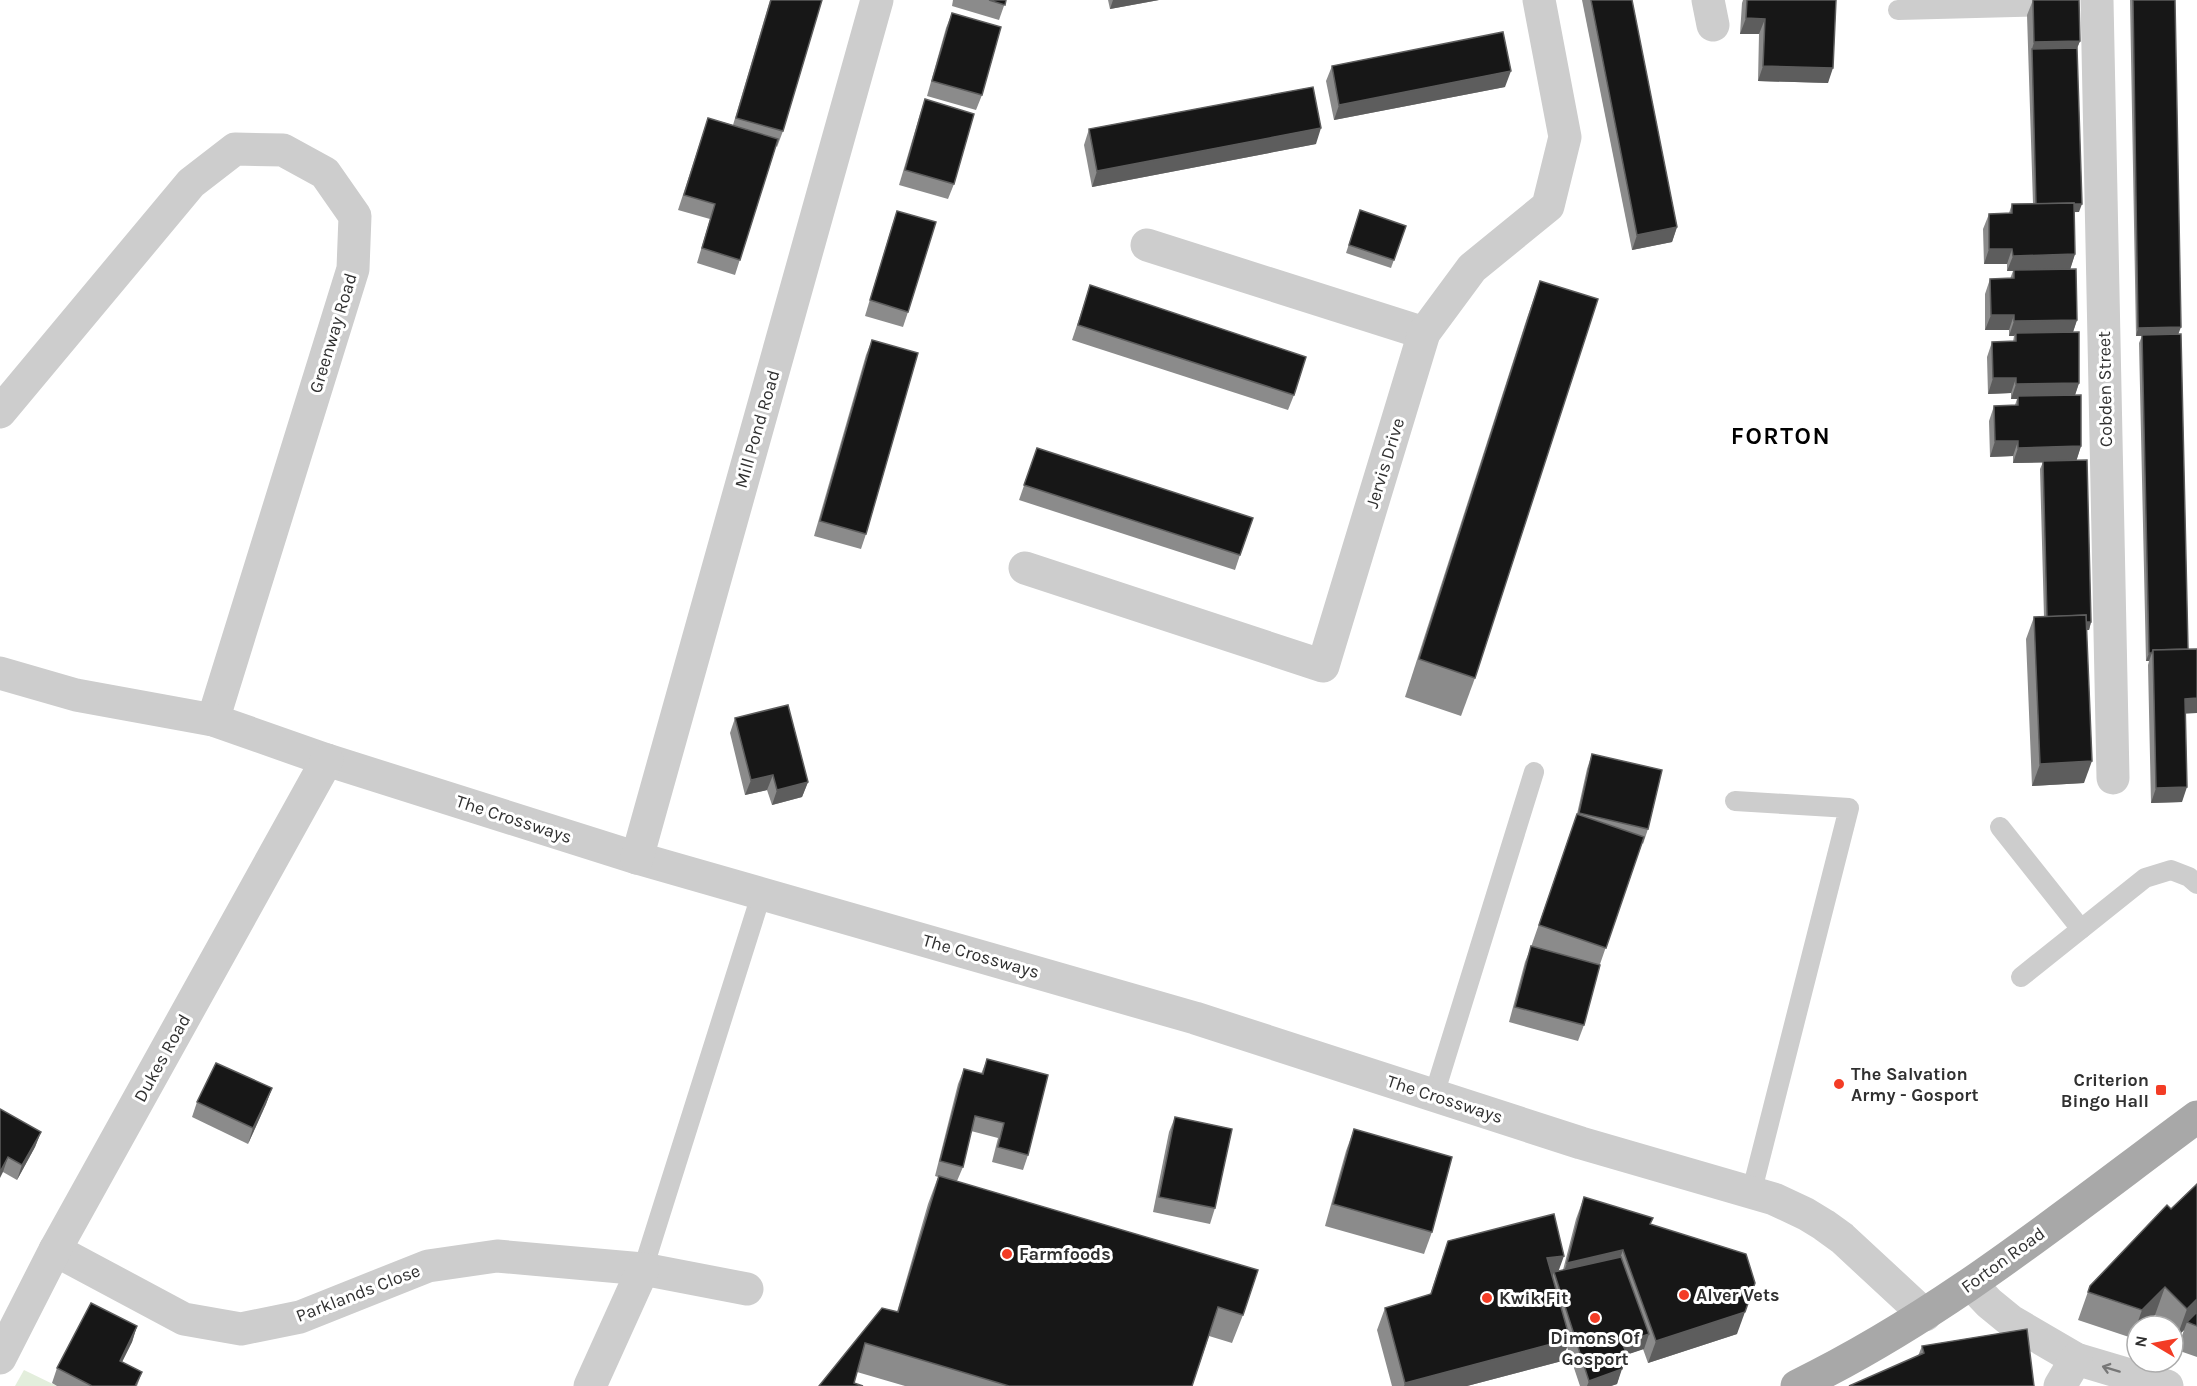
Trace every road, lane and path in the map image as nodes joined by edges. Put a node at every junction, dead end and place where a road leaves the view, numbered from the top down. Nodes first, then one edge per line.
1 (877, 0) edge
2 (1539, 0) edge
3 (2097, 3) edge
4 (1898, 10) dead end
5 (1147, 245) dead end
6 (1424, 333) junction
7 (0, 411) edge
8 (1025, 568) dead end
9 (0, 673) edge
10 (213, 720) junction
11 (327, 760) junction
12 (1534, 772) dead end
13 (2113, 778) dead end
14 (1735, 801) dead end
15 (2000, 827) dead end
16 (637, 858) junction
17 (2197, 884) edge
18 (762, 892) junction
19 (2081, 929) junction
20 (2021, 978) dead end
21 (1434, 1095) junction
22 (2197, 1117) edge
23 (1751, 1194) junction
24 (55, 1250) junction
25 (643, 1269) junction
26 (1971, 1284) junction
27 (747, 1288) dead end
28 (1924, 1315) junction
29 (0, 1358) edge
30 (2076, 1359) junction
31 (590, 1386) edge
32 (1797, 1386) edge
33 (2060, 1386) edge
34 (2167, 1386) edge

1 - 16 street, Mill Pond Road
2 - 6 street, Jervis Drive
3 - 4 lane
3 - 13 street, Cobden Street
5 - 6 street
6 - 8 street, Jervis Drive
7 - 10 street, Greenway Road
9 - 10 street, The Crossways
10 - 11 street, The Crossways
11 - 16 street, The Crossways
11 - 24 street, Dukes Road
12 - 21 lane
14 - 23 lane
15 - 19 lane
16 - 18 street, The Crossways
17 - 19 lane
18 - 21 street, The Crossways
18 - 25 lane
19 - 20 lane
21 - 23 street, The Crossways
22 - 26 main road, Forton Road
23 - 28 street, The Crossways
24 - 25 street, Parklands Close
24 - 29 street, Dukes Road
25 - 27 street, Parklands Close
25 - 31 street
26 - 28 main road, Forton Road
26 - 30 street
28 - 32 main road, Forton Road
30 - 33 street
34 -> 30 street

